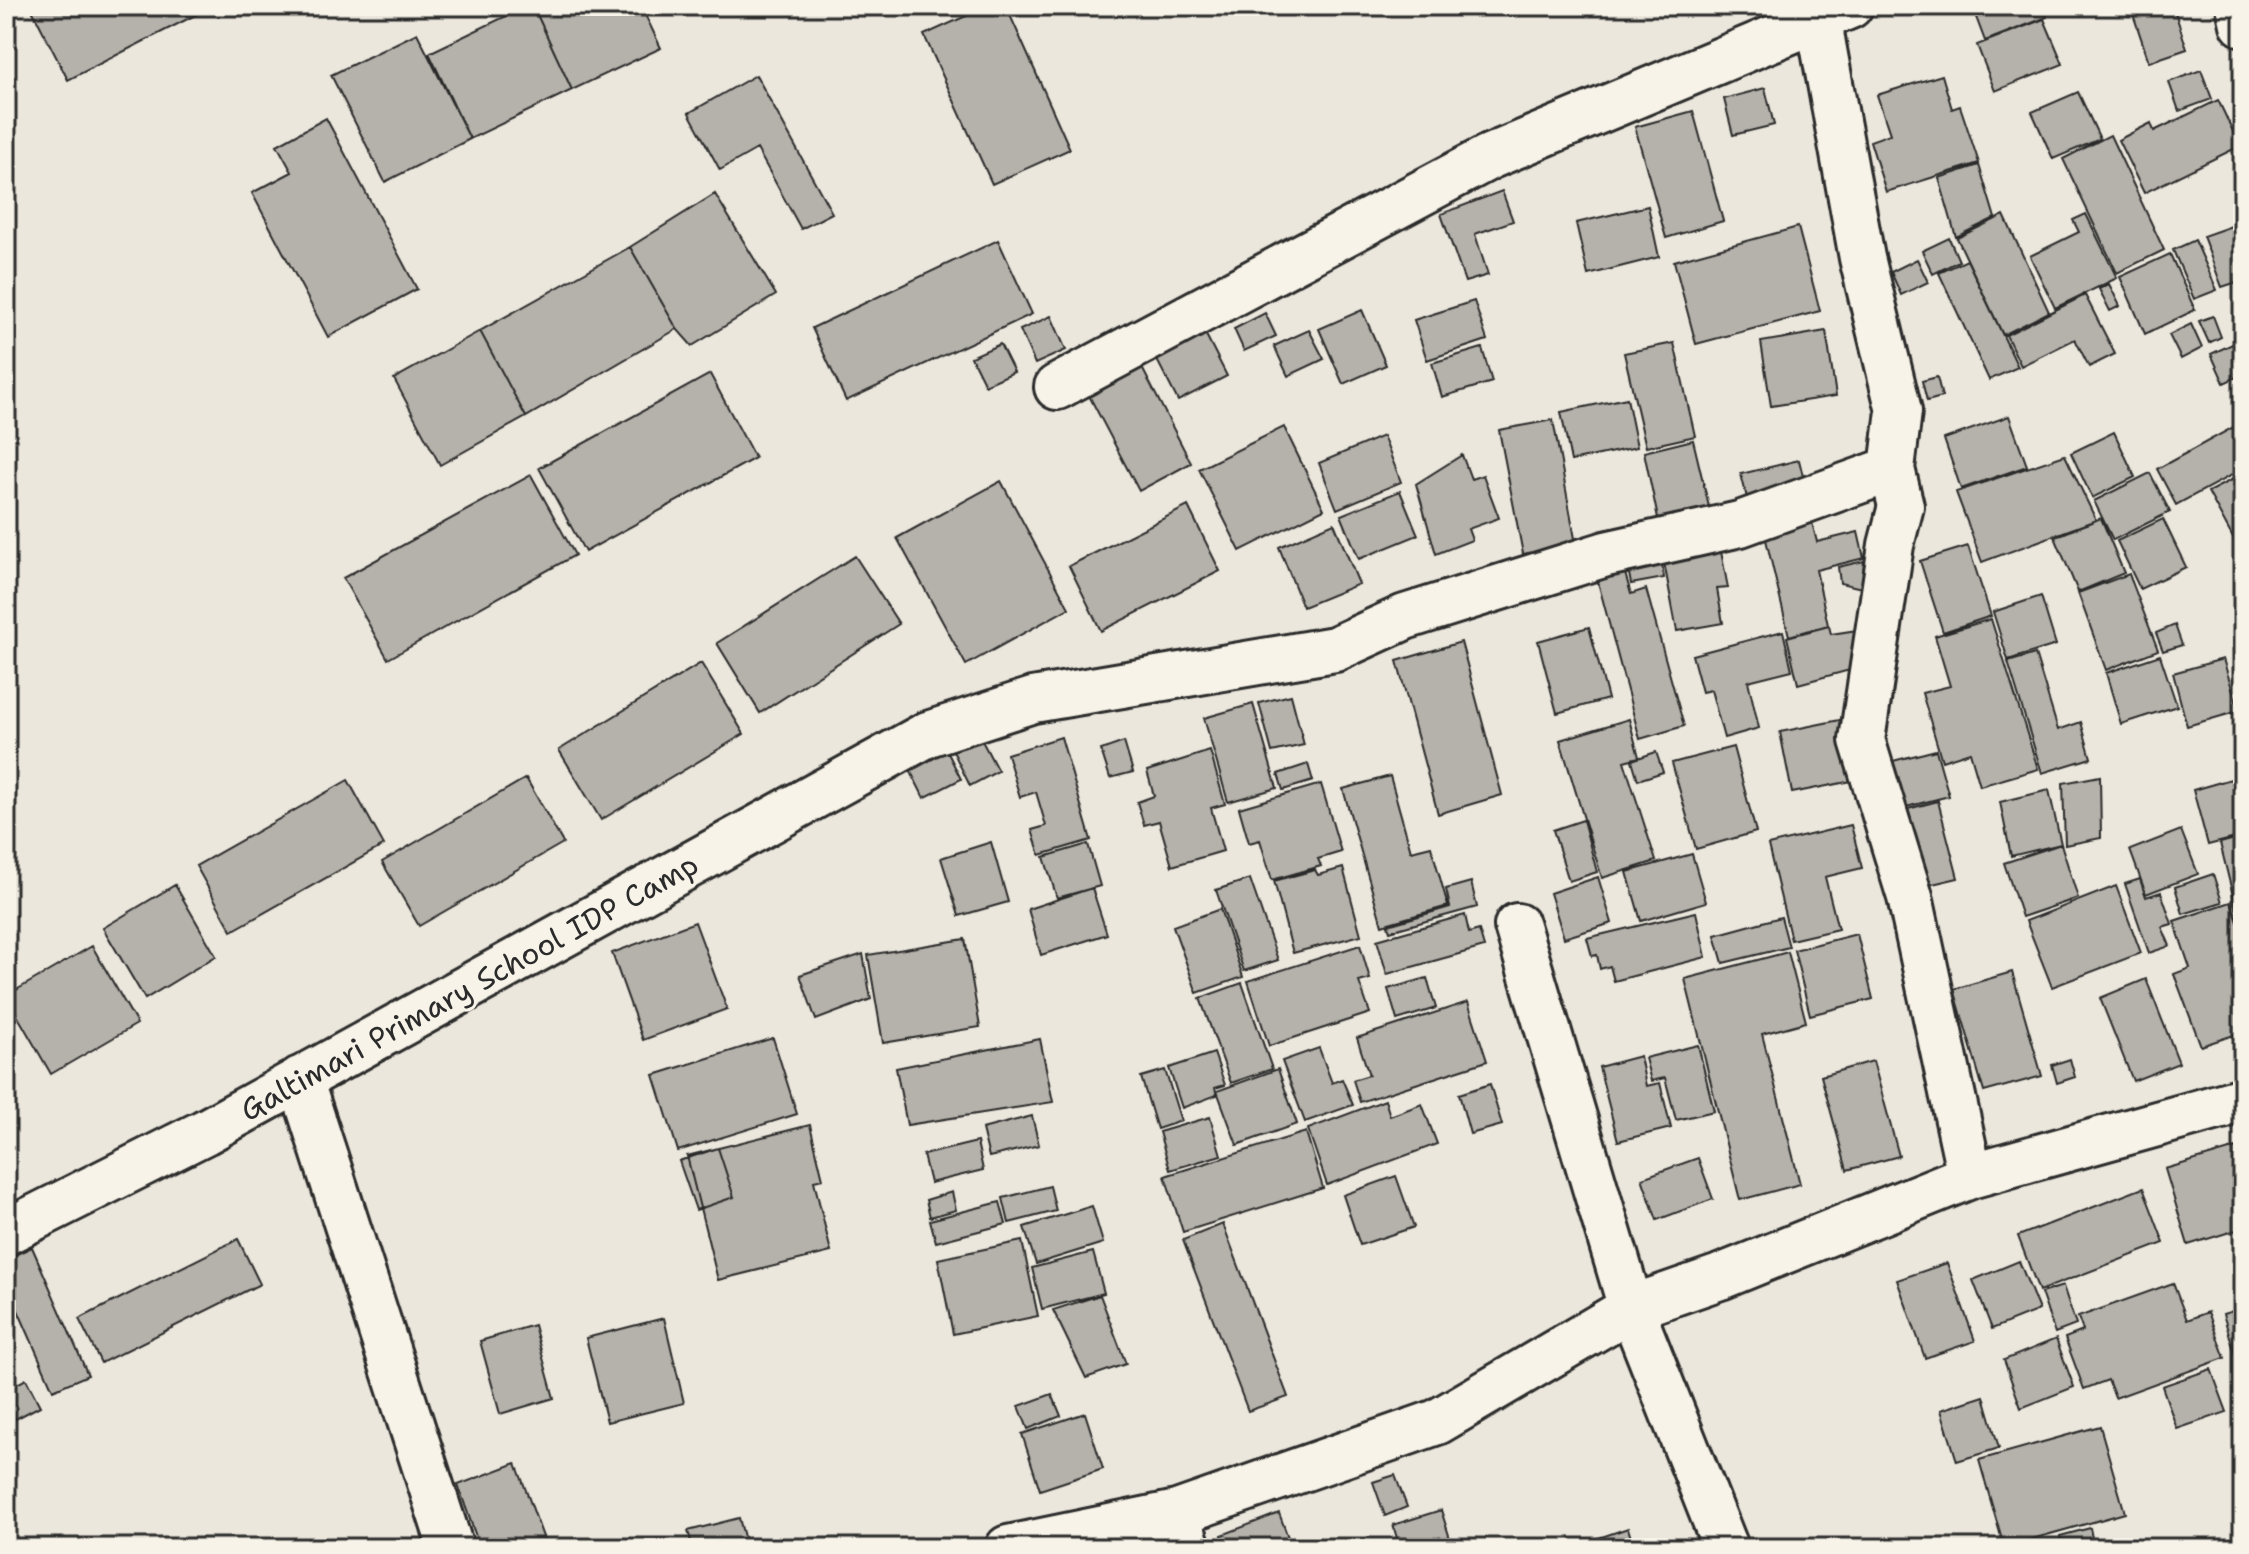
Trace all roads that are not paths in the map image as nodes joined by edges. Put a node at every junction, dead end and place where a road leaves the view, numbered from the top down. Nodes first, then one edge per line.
1 (2239, 6) edge
2 (1829, 10) edge
3 (2243, 24) edge
4 (1057, 387) dead end
5 (1892, 469) junction
6 (1517, 926) dead end
7 (300, 1079) junction
8 (2243, 1100) edge
9 (1970, 1176) junction
10 (6, 1232) edge
11 (1631, 1308) junction
12 (1183, 1530) edge
13 (451, 1548) edge
14 (1008, 1548) edge
15 (1726, 1548) edge

1 - 3 street
2 - 4 street
2 - 5 street
5 - 7 street, Galtimari Primary School IDP Camp
5 - 9 street
6 - 11 street
7 - 10 street, Galtimari Primary School IDP Camp
7 - 13 street
8 - 9 street
9 - 11 street
11 - 12 street
11 - 15 street
12 - 14 street

